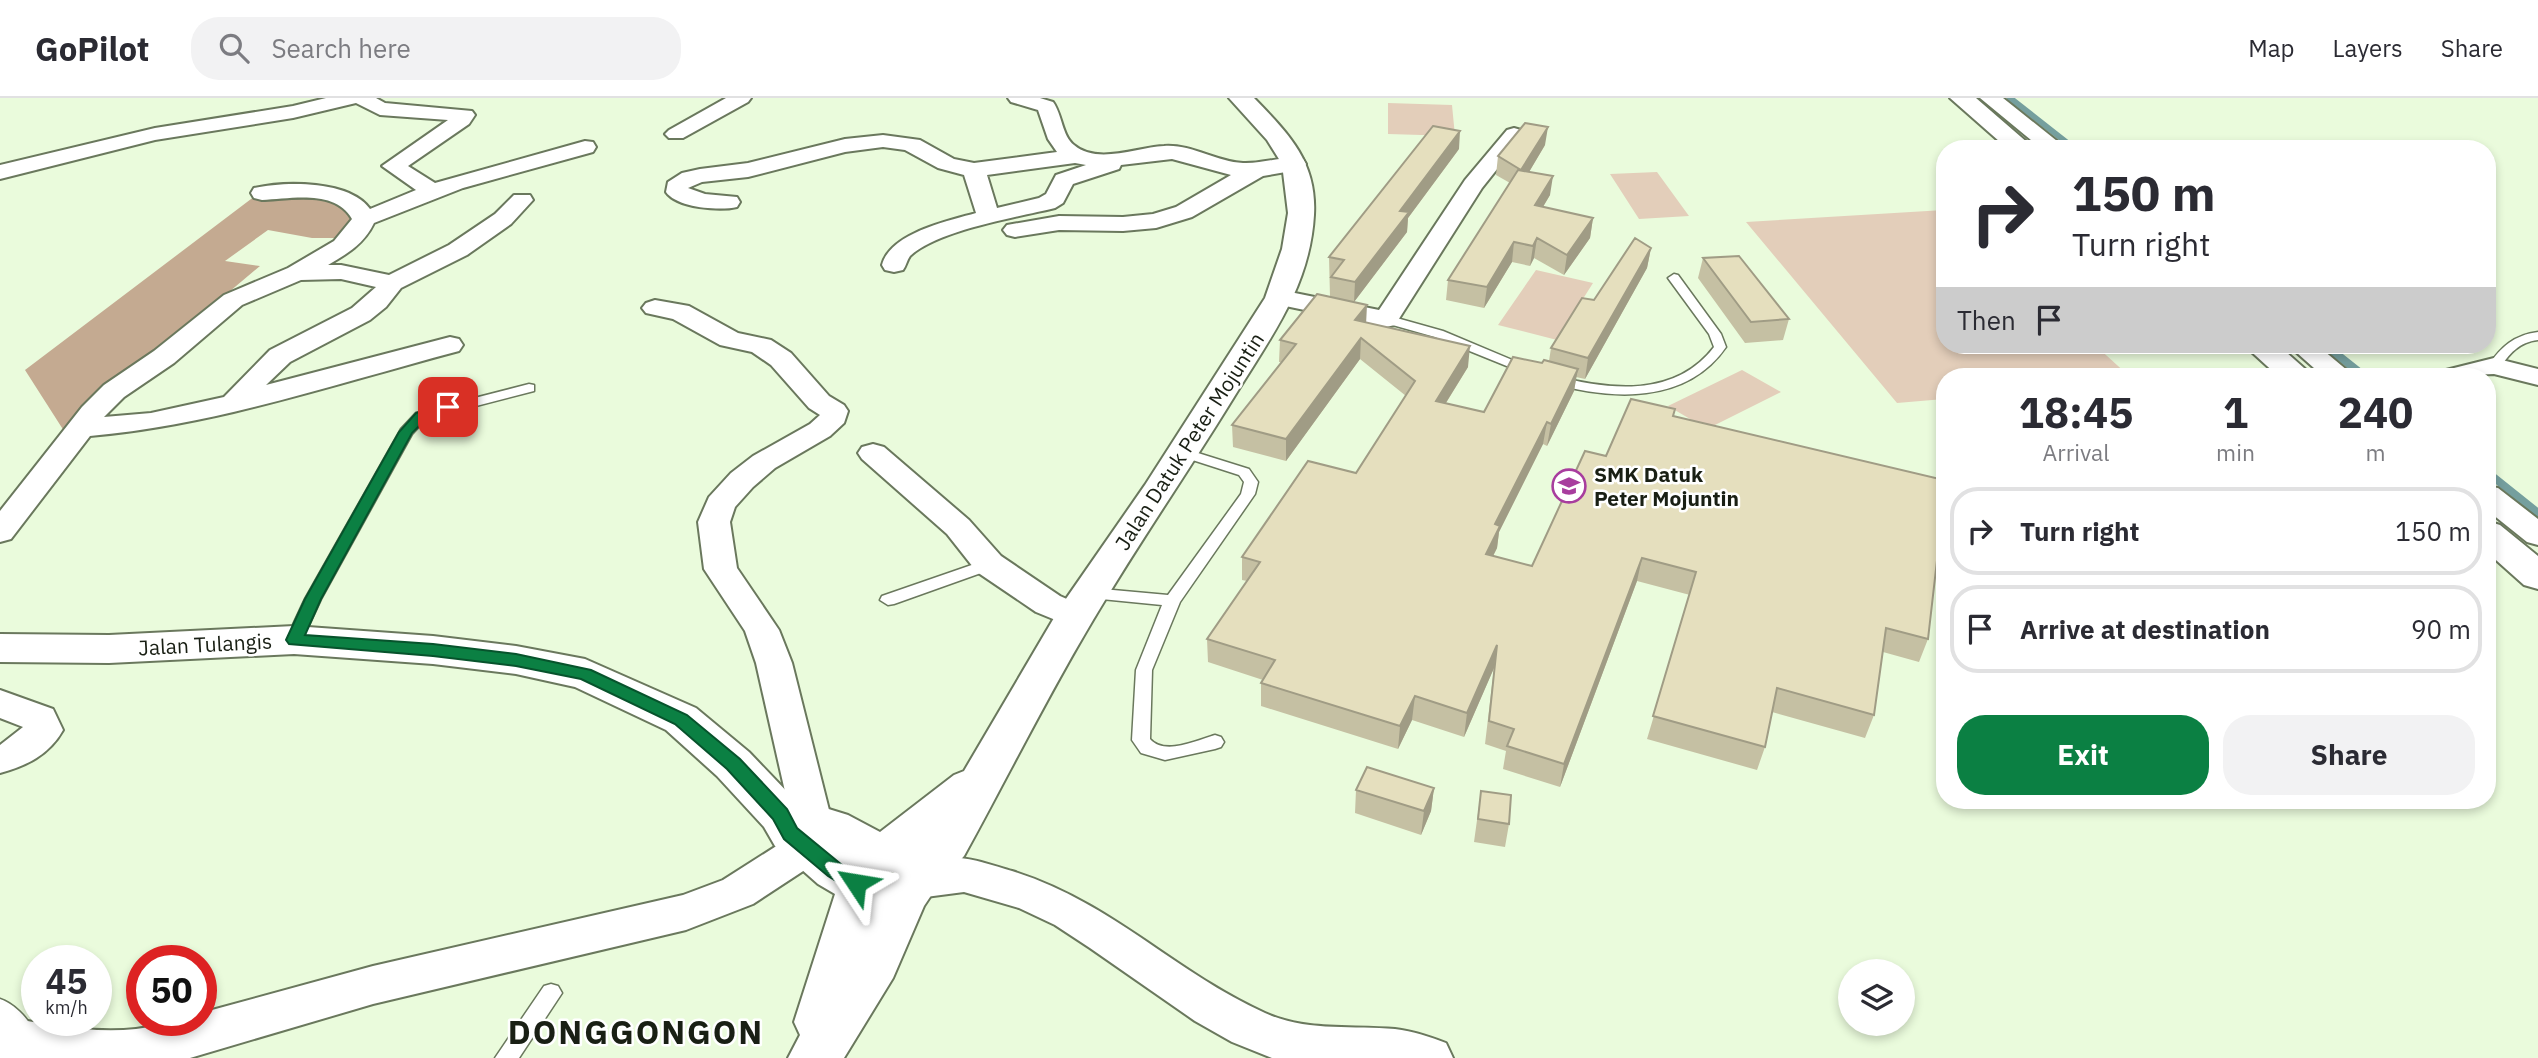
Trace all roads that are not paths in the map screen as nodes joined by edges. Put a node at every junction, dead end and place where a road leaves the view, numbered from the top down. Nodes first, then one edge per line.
1 (351, 98) edge
2 (362, 98) edge
3 (741, 98) edge
4 (1018, 98) edge
5 (1241, 98) edge
6 (1962, 98) edge
7 (1990, 98) edge
8 (676, 134) dead end
9 (1514, 134) edge
10 (2012, 140) edge
11 (2044, 140) edge
12 (585, 147) dead end
13 (1076, 156) junction
14 (1134, 156) junction
15 (1295, 164) junction
16 (974, 170) junction
17 (1255, 171) junction
18 (0, 173) edge
19 (432, 191) junction
20 (262, 193) dead end
21 (523, 200) dead end
22 (729, 202) dead end
23 (989, 218) junction
24 (364, 219) junction
25 (1009, 231) dead end
26 (894, 265) dead end
27 (297, 273) junction
28 (1674, 278) dead end
29 (392, 283) junction
30 (1280, 298) junction
31 (655, 308) dead end
32 (1386, 319) junction
33 (2538, 336) edge
34 (450, 345) dead end
35 (2270, 354) edge
36 (2312, 354) edge
37 (2494, 366) junction
38 (2287, 368) edge
39 (2330, 368) edge
40 (2486, 368) edge
41 (2538, 377) edge
42 (529, 388) dead end
43 (232, 403) junction
44 (82, 428) junction
45 (1182, 452) junction
46 (873, 453) dead end
47 (2496, 502) edge
48 (0, 532) edge
49 (2538, 535) edge
50 (2496, 541) edge
51 (989, 564) junction
52 (2538, 576) edge
53 (888, 600) dead end
54 (1172, 601) junction
55 (1083, 605) junction
56 (295, 640) junction
57 (0, 648) edge
58 (0, 704) edge
59 (1215, 742) dead end
60 (0, 759) edge
61 (799, 827) junction
62 (889, 876) junction
63 (551, 993) dead end
64 (0, 1008) edge
65 (16, 1039) edge
66 (506, 1058) edge
67 (813, 1058) edge
68 (1430, 1058) edge

1 - 18 street
2 - 19 street
3 - 8 street
4 - 13 street
5 - 15 street, Jalan Datuk Peter Mojuntin
6 - 10 street
7 - 11 street
9 - 32 street
12 - 19 street
13 - 14 street
13 - 16 street
14 - 17 street
14 - 23 street
15 - 17 street
15 - 30 street, Jalan Datuk Peter Mojuntin
16 - 22 street
16 - 23 street
17 - 25 street
19 - 24 street
20 - 24 street
21 - 29 street
23 - 26 street
24 - 27 street
27 - 29 street
27 - 44 street
28 - 32 lane
29 - 43 street
30 - 32 street
30 - 45 street, Jalan Datuk Peter Mojuntin
31 - 61 street
33 - 37 lane
34 - 43 street
35 - 38 street
36 - 39 street
37 - 40 street
37 - 41 street
42 - 56 lane
43 - 44 street
44 - 48 street
45 - 54 lane
45 - 55 street, Jalan Datuk Peter Mojuntin
46 - 51 street
47 - 49 street
50 - 52 street
51 - 53 lane
51 - 55 street
54 - 55 lane
54 - 59 lane
55 - 62 street, Jalan Datuk Peter Mojuntin
56 - 57 street, Jalan Tulangis
56 - 61 street, Jalan Tulangis
58 - 60 street
61 - 62 street, Jalan Tulangis
61 - 65 street
62 - 67 street, Jalan Datuk Peter Mojuntin
62 - 68 street
63 - 66 lane
64 - 65 lane

